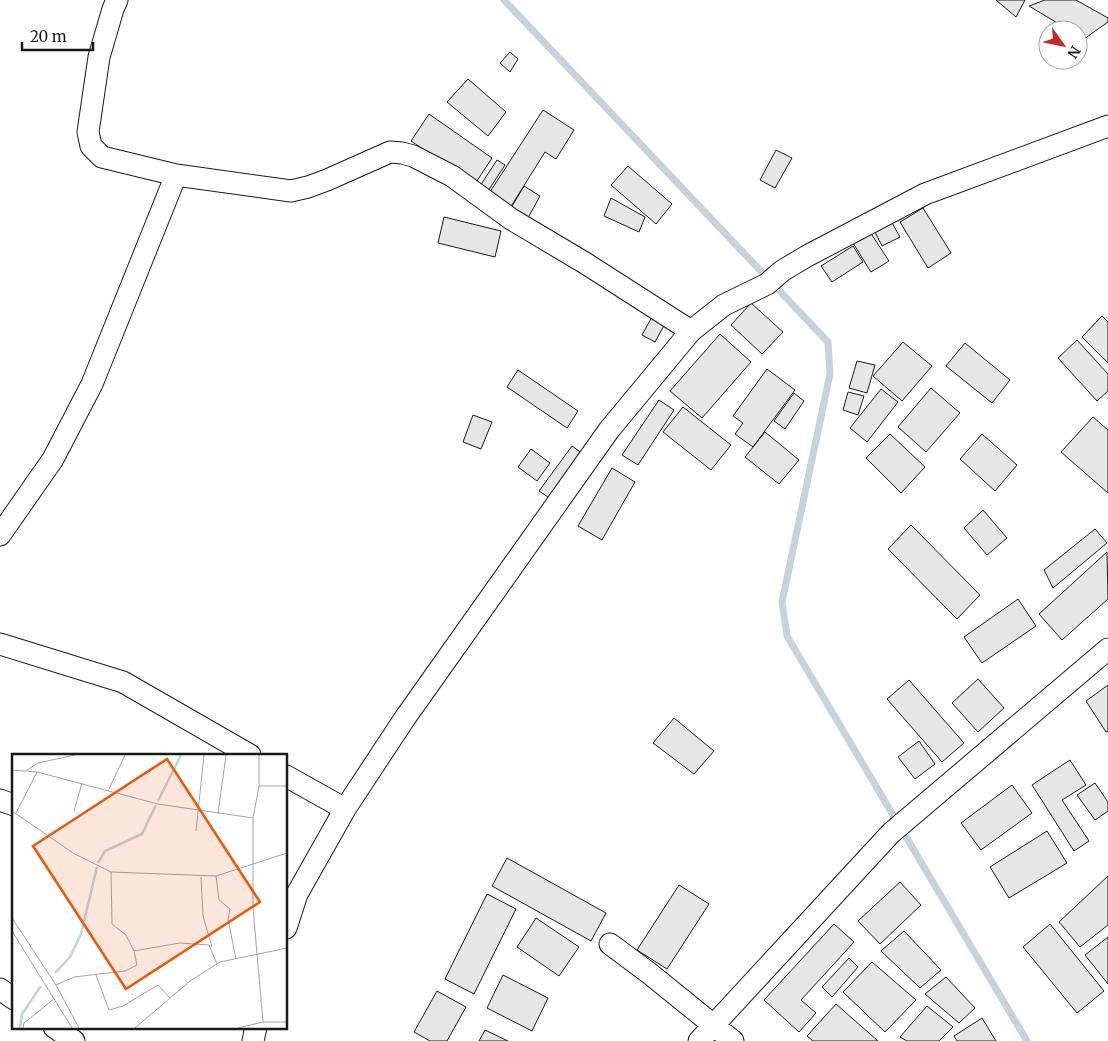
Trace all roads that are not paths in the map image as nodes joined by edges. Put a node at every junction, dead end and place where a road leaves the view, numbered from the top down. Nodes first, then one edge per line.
1 (117, 0) edge
2 (1108, 126) edge
3 (176, 175) junction
4 (691, 331) junction
5 (0, 535) edge
6 (0, 644) edge
7 (1108, 649) edge
8 (248, 754) edge
9 (288, 777) edge
10 (0, 800) edge
11 (12, 804) edge
12 (344, 809) junction
13 (292, 891) edge
14 (288, 916) edge
15 (610, 944) dead end
16 (0, 989) edge
17 (12, 998) edge
18 (713, 1025) junction
19 (55, 1028) edge
20 (256, 1028) edge
21 (74, 1041) edge
22 (253, 1041) edge
23 (700, 1041) edge
24 (733, 1041) edge

1 - 3 street
2 - 4 street
3 - 4 street
3 - 5 street
4 - 12 street
6 - 8 street
7 - 18 street
9 - 12 street
10 - 11 street
12 - 13 street
13 - 14 street
15 - 18 street
16 - 17 street
18 - 23 street
18 - 24 street
19 - 21 street
20 - 22 street

